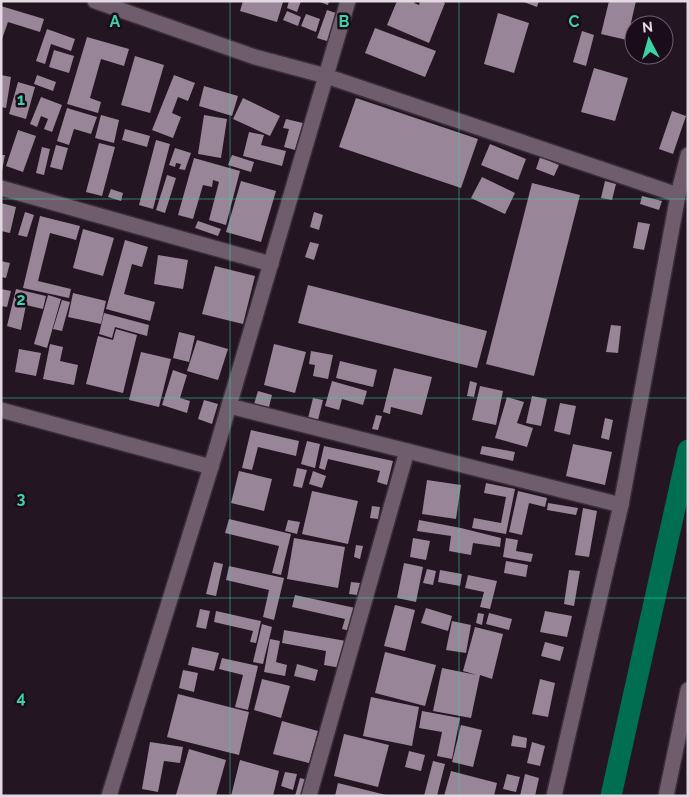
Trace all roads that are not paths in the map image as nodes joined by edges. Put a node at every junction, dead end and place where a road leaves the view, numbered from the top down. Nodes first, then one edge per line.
1 (95, 1) edge
2 (348, 1) edge
3 (326, 76) junction
4 (688, 155) edge
5 (1, 188) edge
6 (678, 195) junction
7 (271, 264) junction
8 (229, 406) junction
9 (1, 410) edge
10 (407, 451) junction
11 (211, 467) junction
12 (621, 505) junction
13 (688, 690) edge
14 (109, 796) edge
15 (309, 796) edge
16 (554, 796) edge
17 (666, 796) edge

1 - 3 street
2 - 3 street
3 - 6 street
3 - 7 street
4 - 6 street
5 - 7 street
6 - 12 street
7 - 8 street
8 - 10 street
8 - 11 street
9 - 11 street
10 - 12 street
10 - 15 street
11 - 14 street
12 - 16 street
13 - 17 street

